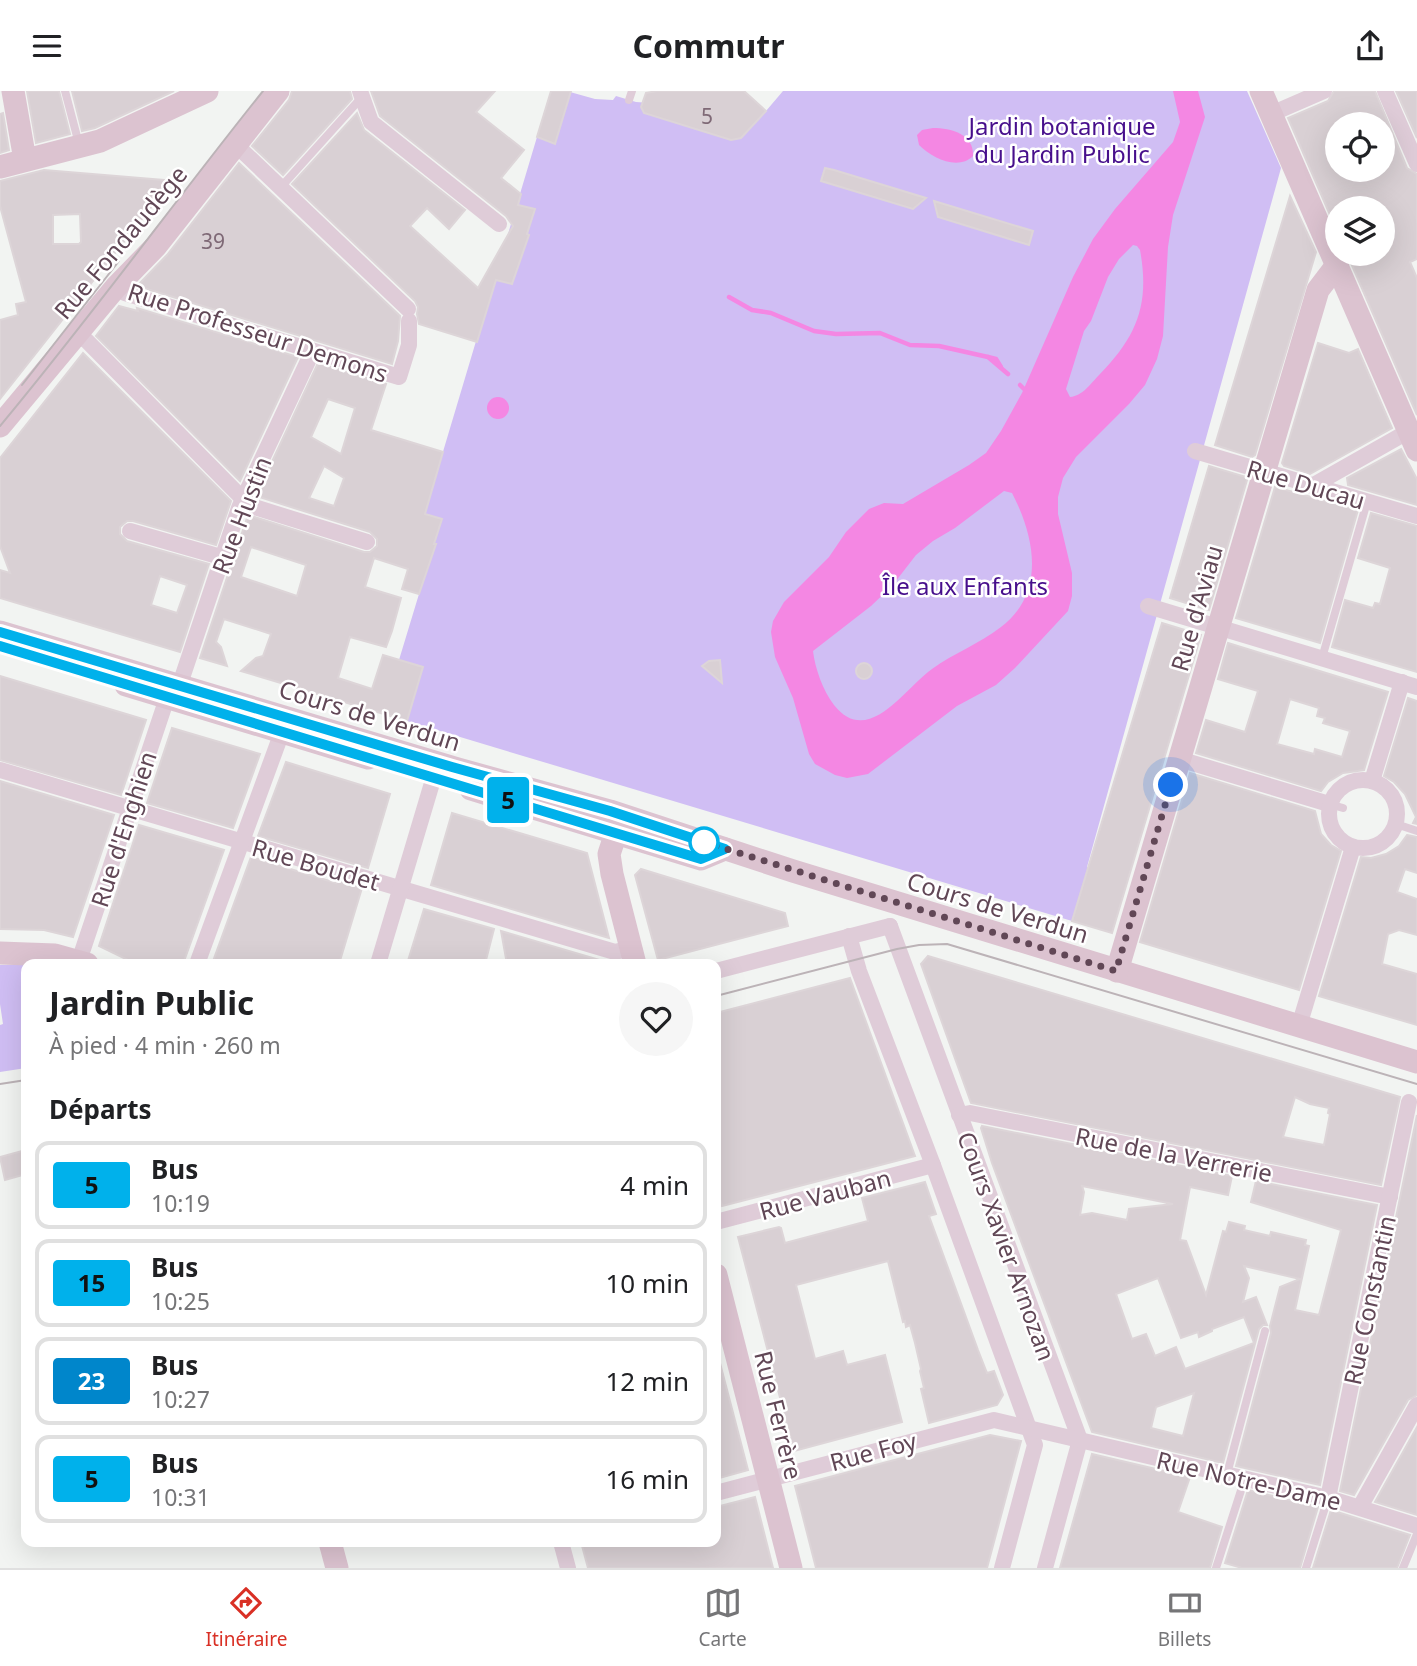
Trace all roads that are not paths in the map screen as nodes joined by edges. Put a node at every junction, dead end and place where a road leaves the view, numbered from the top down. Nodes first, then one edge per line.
1 (13, 91) edge
2 (65, 91) edge
3 (208, 91) edge
4 (278, 91) edge
5 (1261, 91) edge
6 (1324, 91) edge
7 (1385, 91) edge
8 (361, 94) edge
9 (1270, 114) junction
10 (236, 145) junction
11 (80, 147) junction
12 (25, 160) junction
13 (1417, 164) edge
14 (0, 167) edge
15 (281, 187) junction
16 (499, 224) dead end
17 (1325, 238) edge
18 (1336, 266) edge
19 (1337, 266) edge
20 (116, 286) junction
21 (77, 334) junction
22 (311, 350) junction
23 (0, 426) edge
24 (1414, 436) edge
25 (1195, 451) dead end
26 (1264, 471) junction
27 (1312, 485) junction
28 (243, 499) junction
29 (1367, 502) junction
30 (1417, 516) edge
31 (130, 531) dead end
32 (367, 542) dead end
33 (221, 557) junction
34 (1148, 606) dead end
35 (1217, 627) junction
36 (0, 632) edge
37 (0, 646) edge
38 (1322, 658) junction
39 (1410, 684) edge
40 (173, 691) junction
41 (282, 732) junction
42 (1179, 759) junction
43 (0, 770) edge
44 (436, 770) junction
45 (1373, 781) junction
46 (1336, 806) junction
47 (130, 809) junction
48 (1396, 824) junction
49 (1417, 831) edge
50 (675, 832) junction
51 (616, 833) junction
52 (242, 842) junction
53 (1353, 847) junction
54 (725, 849) junction
55 (401, 889) junction
56 (897, 903) junction
57 (890, 926) junction
58 (849, 936) junction
59 (0, 953) edge
60 (634, 956) edge
61 (69, 959) edge
62 (84, 959) edge
63 (199, 959) edge
64 (380, 959) edge
65 (721, 970) edge
66 (1116, 971) junction
67 (1299, 1026) junction
68 (1417, 1062) edge
69 (1409, 1102) dead end
70 (959, 1115) junction
71 (933, 1165) junction
72 (1390, 1197) junction
73 (721, 1221) edge
74 (721, 1295) edge
75 (1265, 1331) dead end
76 (1417, 1405) edge
77 (1031, 1429) junction
78 (1080, 1440) junction
79 (1227, 1474) junction
80 (1245, 1478) junction
81 (768, 1479) junction
82 (721, 1492) edge
83 (1328, 1497) junction
84 (1360, 1507) junction
85 (1417, 1526) edge
86 (1417, 1534) edge
87 (331, 1547) edge
88 (562, 1547) edge
89 (337, 1568) edge
90 (568, 1568) edge
91 (792, 1568) edge
92 (1002, 1568) edge
93 (1045, 1568) edge
94 (1216, 1568) edge
95 (1306, 1568) edge
96 (1403, 1568) edge

1 - 12 main road
2 - 11 lane
3 - 11 main road
4 - 10 main road, Rue Fondaudège
5 - 9 main road
6 - 9 street
7 - 13 street
8 - 15 lane
8 - 16 street
9 - 17 main road
10 - 15 street
10 - 20 main road, Rue Fondaudège
11 - 12 main road
12 - 14 main road
15 - 22 street, Rue Professeur Demons
18 - 26 main road, Rue d'Aviau
19 - 24 main road
20 - 21 main road, Rue Fondaudège
20 - 22 street, Rue Professeur Demons
21 - 23 main road, Rue Fondaudège
21 - 28 street
22 - 28 street, Rue Hustin
24 - 27 street
25 - 26 street, Rue Ducau
26 - 27 street, Rue Ducau
26 - 35 main road, Rue d'Aviau
27 - 29 street, Rue Ducau
28 - 32 street
28 - 33 street, Rue Hustin
29 - 30 street, Rue Ducau
29 - 38 lane
31 - 33 street
33 - 40 street, Rue Hustin
34 - 35 street
35 - 38 street
35 - 42 main road, Rue d'Aviau
36 - 40 main road, Cours de Verdun
37 - 40 main road, Cours de Verdun
38 - 39 street
39 - 45 street
40 - 41 main road, Cours de Verdun
40 - 44 main road, Cours de Verdun
40 - 47 street, Rue d'Enghien
41 - 44 main road, Cours de Verdun
41 - 52 street
42 - 46 street
42 - 66 main road, Rue d'Aviau
43 - 47 street, Rue Boudet
44 - 50 main road, Cours de Verdun
44 - 51 main road, Cours de Verdun
44 - 55 street
45 - 46 street
45 - 48 street
46 - 53 street
47 - 52 street, Rue Boudet
47 - 62 street, Rue d'Enghien
48 - 49 lane
48 - 53 street
50 - 51 main road
50 - 54 main road, Cours de Verdun
51 - 54 main road, Cours de Verdun
51 - 60 main road
52 - 55 street, Rue Boudet
52 - 63 street
53 - 67 street
54 - 56 main road, Cours de Verdun
55 - 60 street, Rue Boudet
55 - 64 street
56 - 57 street
56 - 66 main road, Cours de Verdun
57 - 58 street
57 - 70 street, Cours Xavier Arnozan
58 - 65 street
58 - 71 street, Cours Xavier Arnozan
59 - 61 main road
66 - 67 main road, Cours de Verdun
67 - 68 main road, Cours de Verdun
69 - 72 street, Rue Constantin
70 - 72 street, Rue de la Verrerie
70 - 78 street, Cours Xavier Arnozan
71 - 73 street, Rue Vauban
71 - 77 street, Cours Xavier Arnozan
72 - 83 street, Rue Constantin
74 - 81 main road, Rue Ferrère
75 - 79 lane
76 - 84 street
77 - 78 street, Rue Foy
77 - 81 street, Rue Foy
77 - 92 street, Cours Xavier Arnozan
78 - 79 street, Rue Notre-Dame
78 - 93 street
79 - 80 street, Rue Notre-Dame
80 - 83 street, Rue Notre-Dame
80 - 94 lane
81 - 82 street, Rue Foy
81 - 91 main road, Rue Ferrère
83 - 84 street, Rue Notre-Dame
83 - 95 lane
84 - 85 street, Rue Notre-Dame
86 - 96 lane
87 - 89 main road
88 - 90 street

